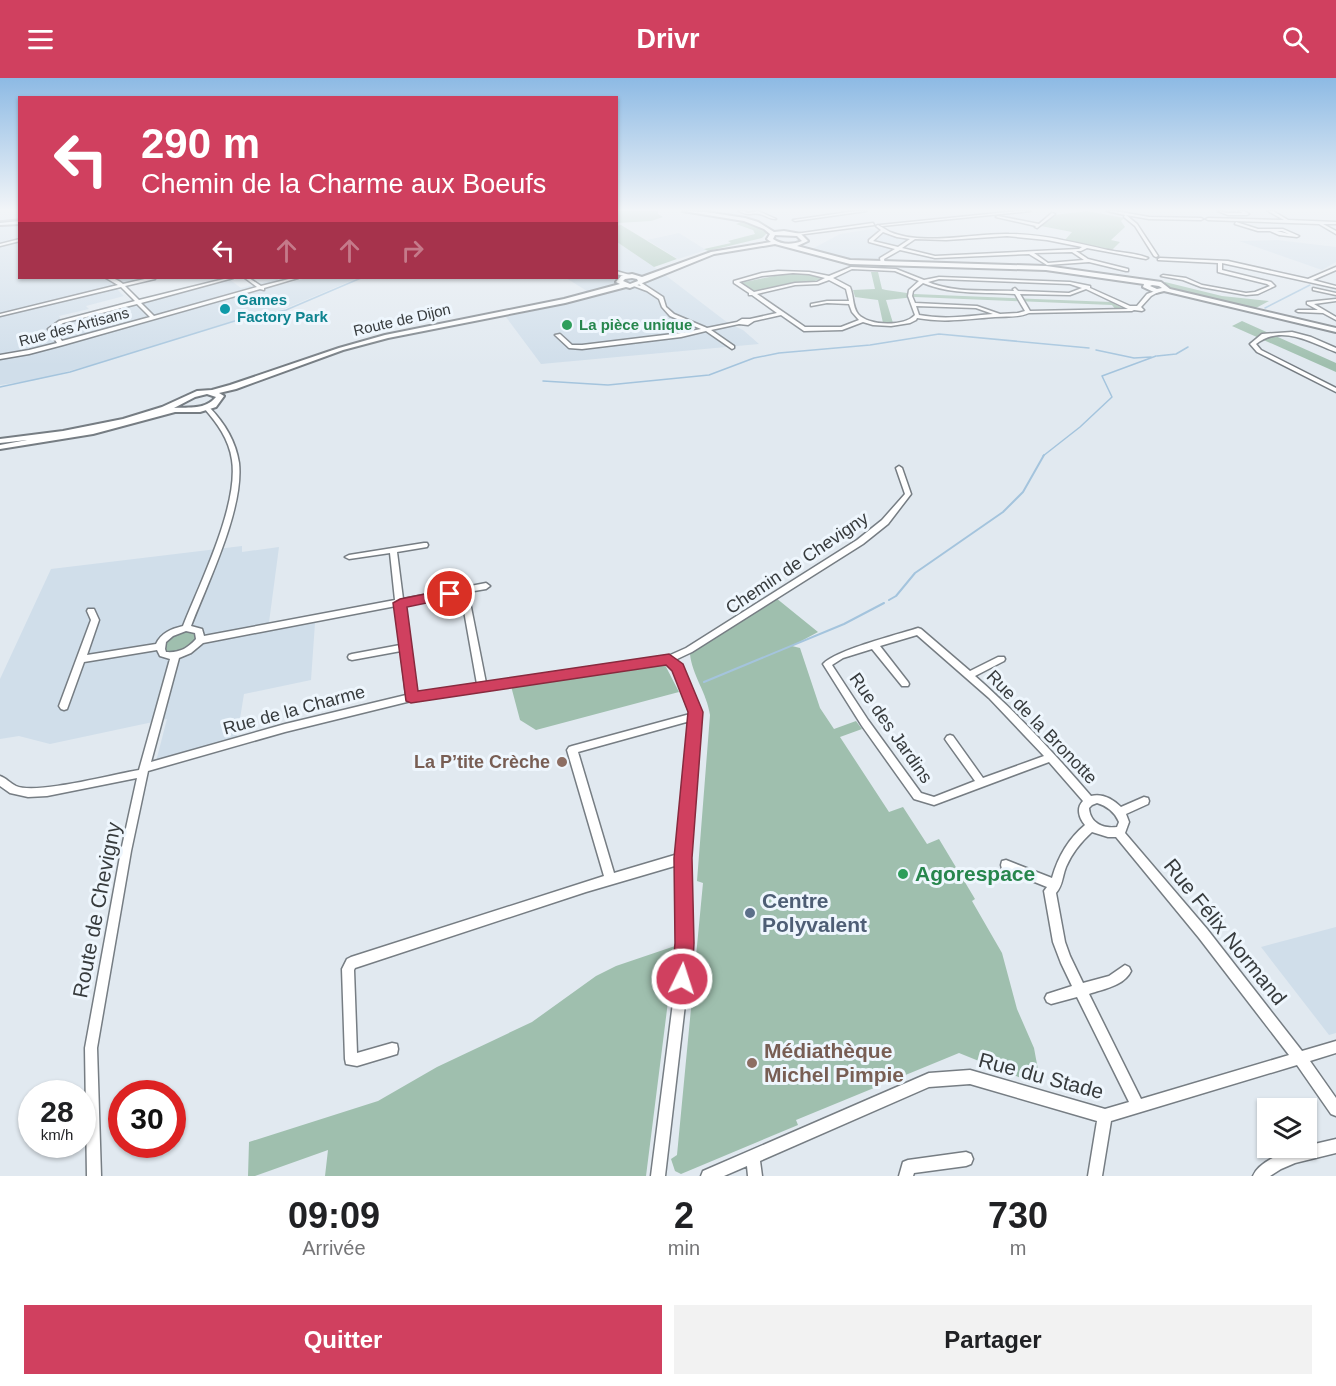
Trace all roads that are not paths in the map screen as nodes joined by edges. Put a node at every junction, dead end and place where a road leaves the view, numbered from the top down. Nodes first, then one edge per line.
1 (684, 262) edge
2 (865, 262) edge
3 (1044, 262) edge
4 (1065, 262) edge
5 (1096, 262) edge
6 (1159, 262) edge
7 (1220, 262) edge
8 (1226, 262) edge
9 (883, 264) joint
10 (891, 264) junction
11 (1336, 268) edge
12 (896, 270) junction
13 (1126, 270) dead end
14 (1186, 273) dead end
15 (620, 278) edge
16 (830, 278) junction
17 (110, 279) edge
18 (149, 279) edge
19 (227, 279) edge
20 (248, 279) edge
21 (293, 279) edge
22 (636, 279) junction
23 (1184, 279) junction
24 (1010, 280) junction
25 (1310, 280) junction
26 (923, 281) junction
27 (633, 285) junction
28 (1163, 285) junction
29 (121, 286) junction
30 (1088, 287) junction
31 (1149, 287) junction
32 (1336, 287) edge
33 (262, 289) junction
34 (1315, 289) dead end
35 (649, 291) junction
36 (1016, 292) junction
37 (751, 294) junction
38 (1336, 294) edge
39 (1336, 300) edge
40 (138, 302) junction
41 (852, 303) junction
42 (914, 304) junction
43 (813, 305) dead end
44 (1133, 308) junction
45 (1298, 311) dead end
46 (1028, 312) junction
47 (1322, 312) junction
48 (779, 314) junction
49 (0, 315) edge
50 (998, 315) junction
51 (916, 316) junction
52 (154, 318) junction
53 (1336, 319) edge
54 (864, 320) junction
55 (707, 330) junction
56 (1336, 330) edge
57 (407, 332) junction
58 (558, 334) dead end
59 (61, 344) junction
60 (732, 347) dead end
61 (1336, 350) edge
62 (0, 357) edge
63 (1336, 390) edge
64 (212, 392) junction
65 (220, 398) junction
66 (184, 406) junction
67 (207, 408) junction
68 (0, 441) edge
69 (0, 447) edge
70 (898, 468) dead end
71 (424, 545) dead end
72 (393, 550) junction
73 (349, 558) dead end
74 (486, 586) dead end
75 (464, 591) junction
76 (400, 603) junction
77 (91, 611) dead end
78 (186, 627) junction
79 (918, 631) joint
80 (200, 640) junction
81 (874, 645) junction
82 (159, 647) junction
83 (404, 647) junction
84 (175, 656) junction
85 (352, 657) dead end
86 (81, 659) junction
87 (669, 659) junction
88 (1001, 659) dead end
89 (970, 675) junction
90 (905, 684) dead end
91 (482, 687) junction
92 (411, 697) junction
93 (64, 706) dead end
94 (695, 716) junction
95 (950, 739) dead end
96 (1051, 757) junction
97 (144, 771) junction
98 (0, 780) edge
99 (982, 784) junction
100 (1089, 801) junction
101 (1144, 801) dead end
102 (1120, 812) junction
103 (1092, 826) junction
104 (1118, 832) junction
105 (683, 858) junction
106 (1006, 865) dead end
107 (610, 879) junction
108 (1056, 885) junction
109 (1125, 970) dead end
110 (1080, 991) junction
111 (1051, 998) dead end
112 (1336, 1047) edge
113 (392, 1048) dead end
114 (1300, 1057) junction
115 (1138, 1107) junction
116 (1336, 1109) edge
117 (1105, 1116) junction
118 (1336, 1146) edge
119 (752, 1156) junction
120 (966, 1159) dead end
121 (94, 1176) edge
122 (658, 1176) edge
123 (708, 1176) edge
124 (755, 1176) edge
125 (906, 1176) edge
126 (1095, 1176) edge
127 (1260, 1176) edge

1 - 22 main road
2 - 9 main road
3 - 4 street
5 - 13 street
6 - 28 street
7 - 23 street
8 - 25 street
9 - 10 main road
10 - 12 street
10 - 31 main road
11 - 25 street
12 - 16 street
12 - 26 street
14 - 23 street
15 - 22 main road
15 - 27 main road
15 - 57 main road, Route de Dijon
16 - 37 street
16 - 37 street
16 - 41 street
17 - 29 street
18 - 29 street
19 - 40 street
20 - 33 street
21 - 33 street, Rue des Artisans
22 - 27 main road
22 - 35 street
23 - 28 street
24 - 26 street
24 - 30 street
24 - 36 street
25 - 32 street
26 - 36 street
26 - 42 street
27 - 35 street
28 - 31 main road
28 - 31 street
28 - 56 main road
29 - 40 street
29 - 49 street
30 - 36 street
30 - 44 street
31 - 44 street
33 - 52 street, Rue des Artisans
34 - 38 street
35 - 55 street
36 - 46 street
37 - 48 street
39 - 47 street
40 - 52 street
40 - 59 street
41 - 43 street
41 - 54 street
42 - 50 street
42 - 51 street
44 - 46 street
45 - 47 street
46 - 50 street
47 - 53 street
48 - 54 street
48 - 55 street
50 - 51 street
51 - 54 street
52 - 59 street, Rue des Artisans
55 - 58 street
55 - 60 street
57 - 64 main road, Route de Dijon
57 - 65 main road
59 - 62 street, Rue des Artisans
61 - 63 street
64 - 65 main road
64 - 66 main road, Route de Dijon
65 - 67 main road
66 - 67 main road
66 - 68 main road
66 - 69 main road
67 - 78 street
70 - 87 street, Chemin de Chevigny
71 - 72 street
72 - 73 street
72 - 76 street
74 - 75 street
75 - 76 street
75 - 91 street
76 - 80 street
76 - 83 street
77 - 86 street
78 - 80 street
78 - 82 street
79 - 81 street, Rue des Jardins
79 - 89 street, Rue de la Bronotte
80 - 84 street
81 - 90 street, Rue des Jardins
81 - 99 street, Rue des Jardins
82 - 84 street
82 - 86 street
83 - 85 street
83 - 92 street
84 - 97 street, Route de Chevigny
86 - 93 street
87 - 91 street, Rue de la Charme
87 - 94 street
88 - 89 street, Rue de la Bronotte
89 - 96 street, Rue de la Bronotte
91 - 92 street, Rue de la Charme
92 - 97 street, Rue de la Charme
94 - 105 street
94 - 107 street
95 - 99 street
96 - 99 street, Rue des Jardins
96 - 100 street, Rue de la Bronotte
97 - 98 street, Rue de la Charme
97 - 121 street, Route de Chevigny
100 - 102 street
100 - 103 street
101 - 102 street
102 - 104 street
103 - 104 street
103 - 108 street
104 - 114 street, Rue Félix Normand
105 - 107 street
105 - 122 street
106 - 108 street
107 - 113 street
108 - 110 street
109 - 110 street
110 - 111 street
110 - 115 street
112 - 114 street, Rue du Stade
114 - 115 street, Rue du Stade
114 - 116 street, Rue Félix Normand
115 - 117 street, Rue du Stade
117 - 119 street, Rue du Stade
117 - 126 street
118 - 127 street
119 - 123 street, Rue du Stade
119 - 124 street
120 - 125 street

